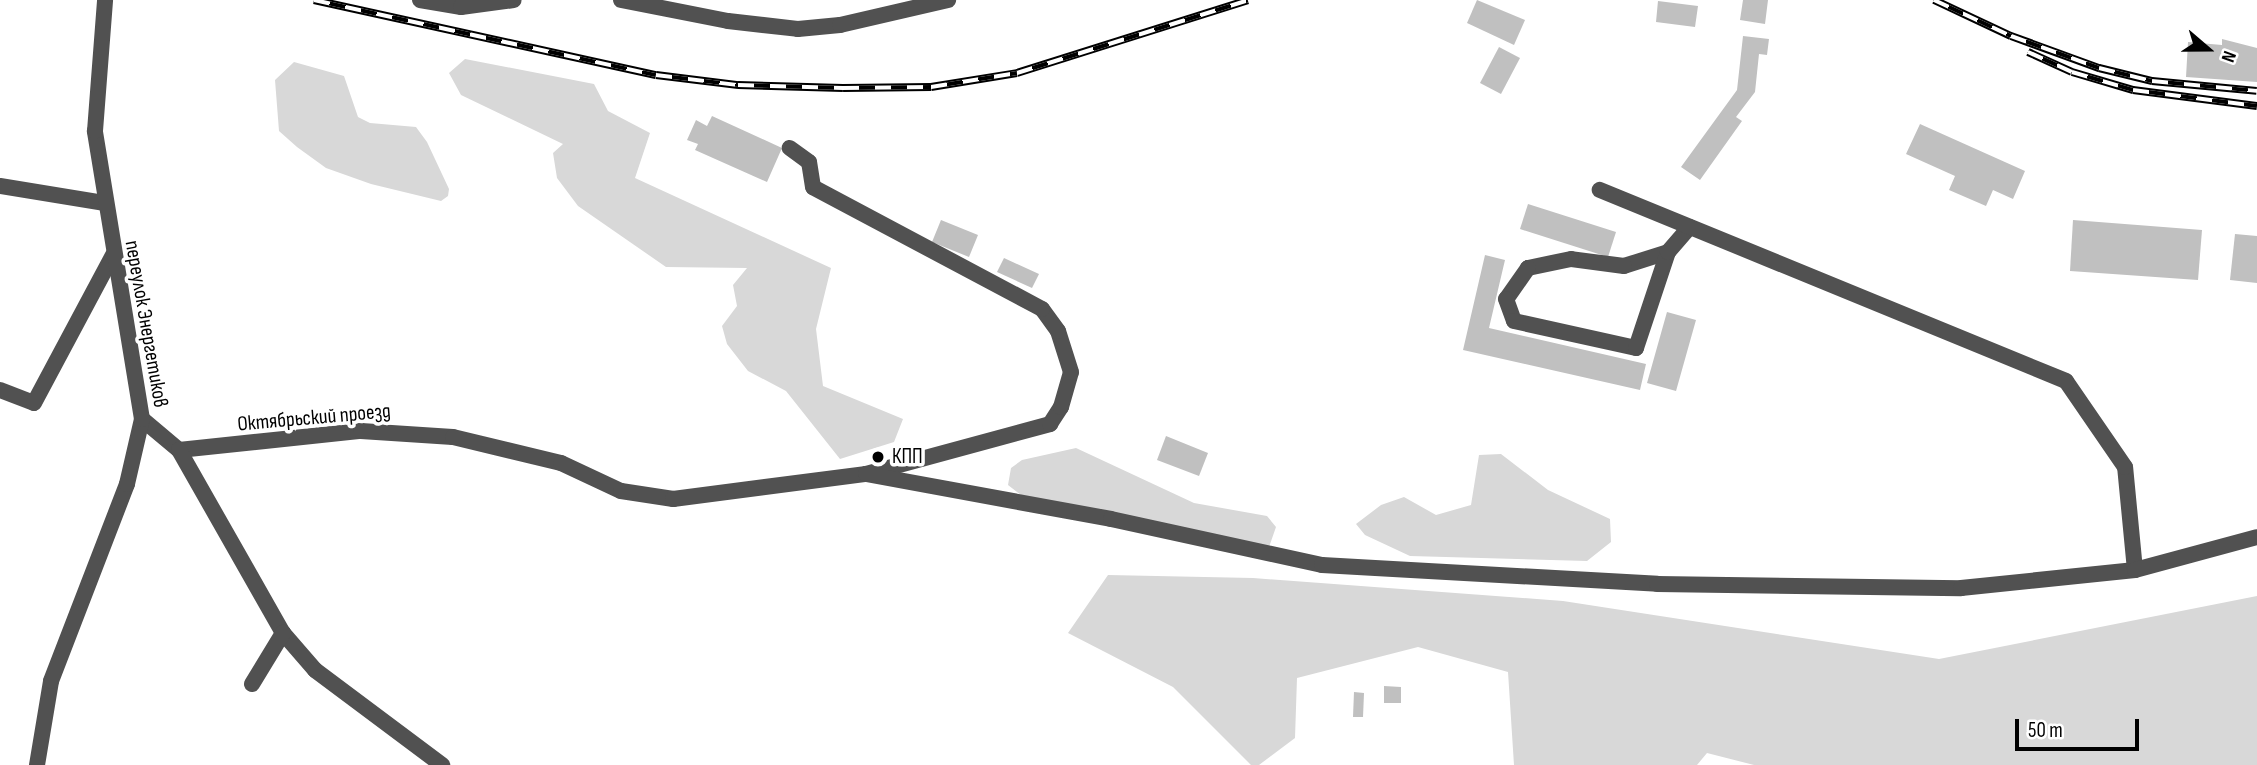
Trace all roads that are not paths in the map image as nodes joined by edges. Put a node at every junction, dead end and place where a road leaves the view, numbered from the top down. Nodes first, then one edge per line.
1 (105, 0) edge
2 (420, 0) edge
3 (514, 0) edge
4 (621, 0) edge
5 (948, 0) edge
6 (790, 148) dead end
7 (0, 186) edge
8 (1601, 190) dead end
9 (104, 203) junction
10 (1690, 227) junction
11 (1668, 252) junction
12 (113, 255) junction
13 (0, 390) edge
14 (142, 419) junction
15 (179, 450) junction
16 (866, 474) junction
17 (2257, 537) edge
18 (2135, 570) junction
19 (283, 633) junction
20 (252, 684) dead end
21 (37, 765) edge
22 (442, 765) edge

1 - 9 street, переулок Энергетиков
2 - 3 street
4 - 5 street
6 - 16 street
7 - 9 street
8 - 10 street
9 - 12 street, переулок Энергетиков
10 - 11 street
10 - 18 street
11 - 11 street
12 - 13 street
12 - 14 street, переулок Энергетиков
14 - 15 street
14 - 21 street, переулок Энергетиков
15 - 16 street, Октябрьский проезд
15 - 19 street
16 - 18 street
17 - 18 street
19 - 20 street
19 - 22 street

